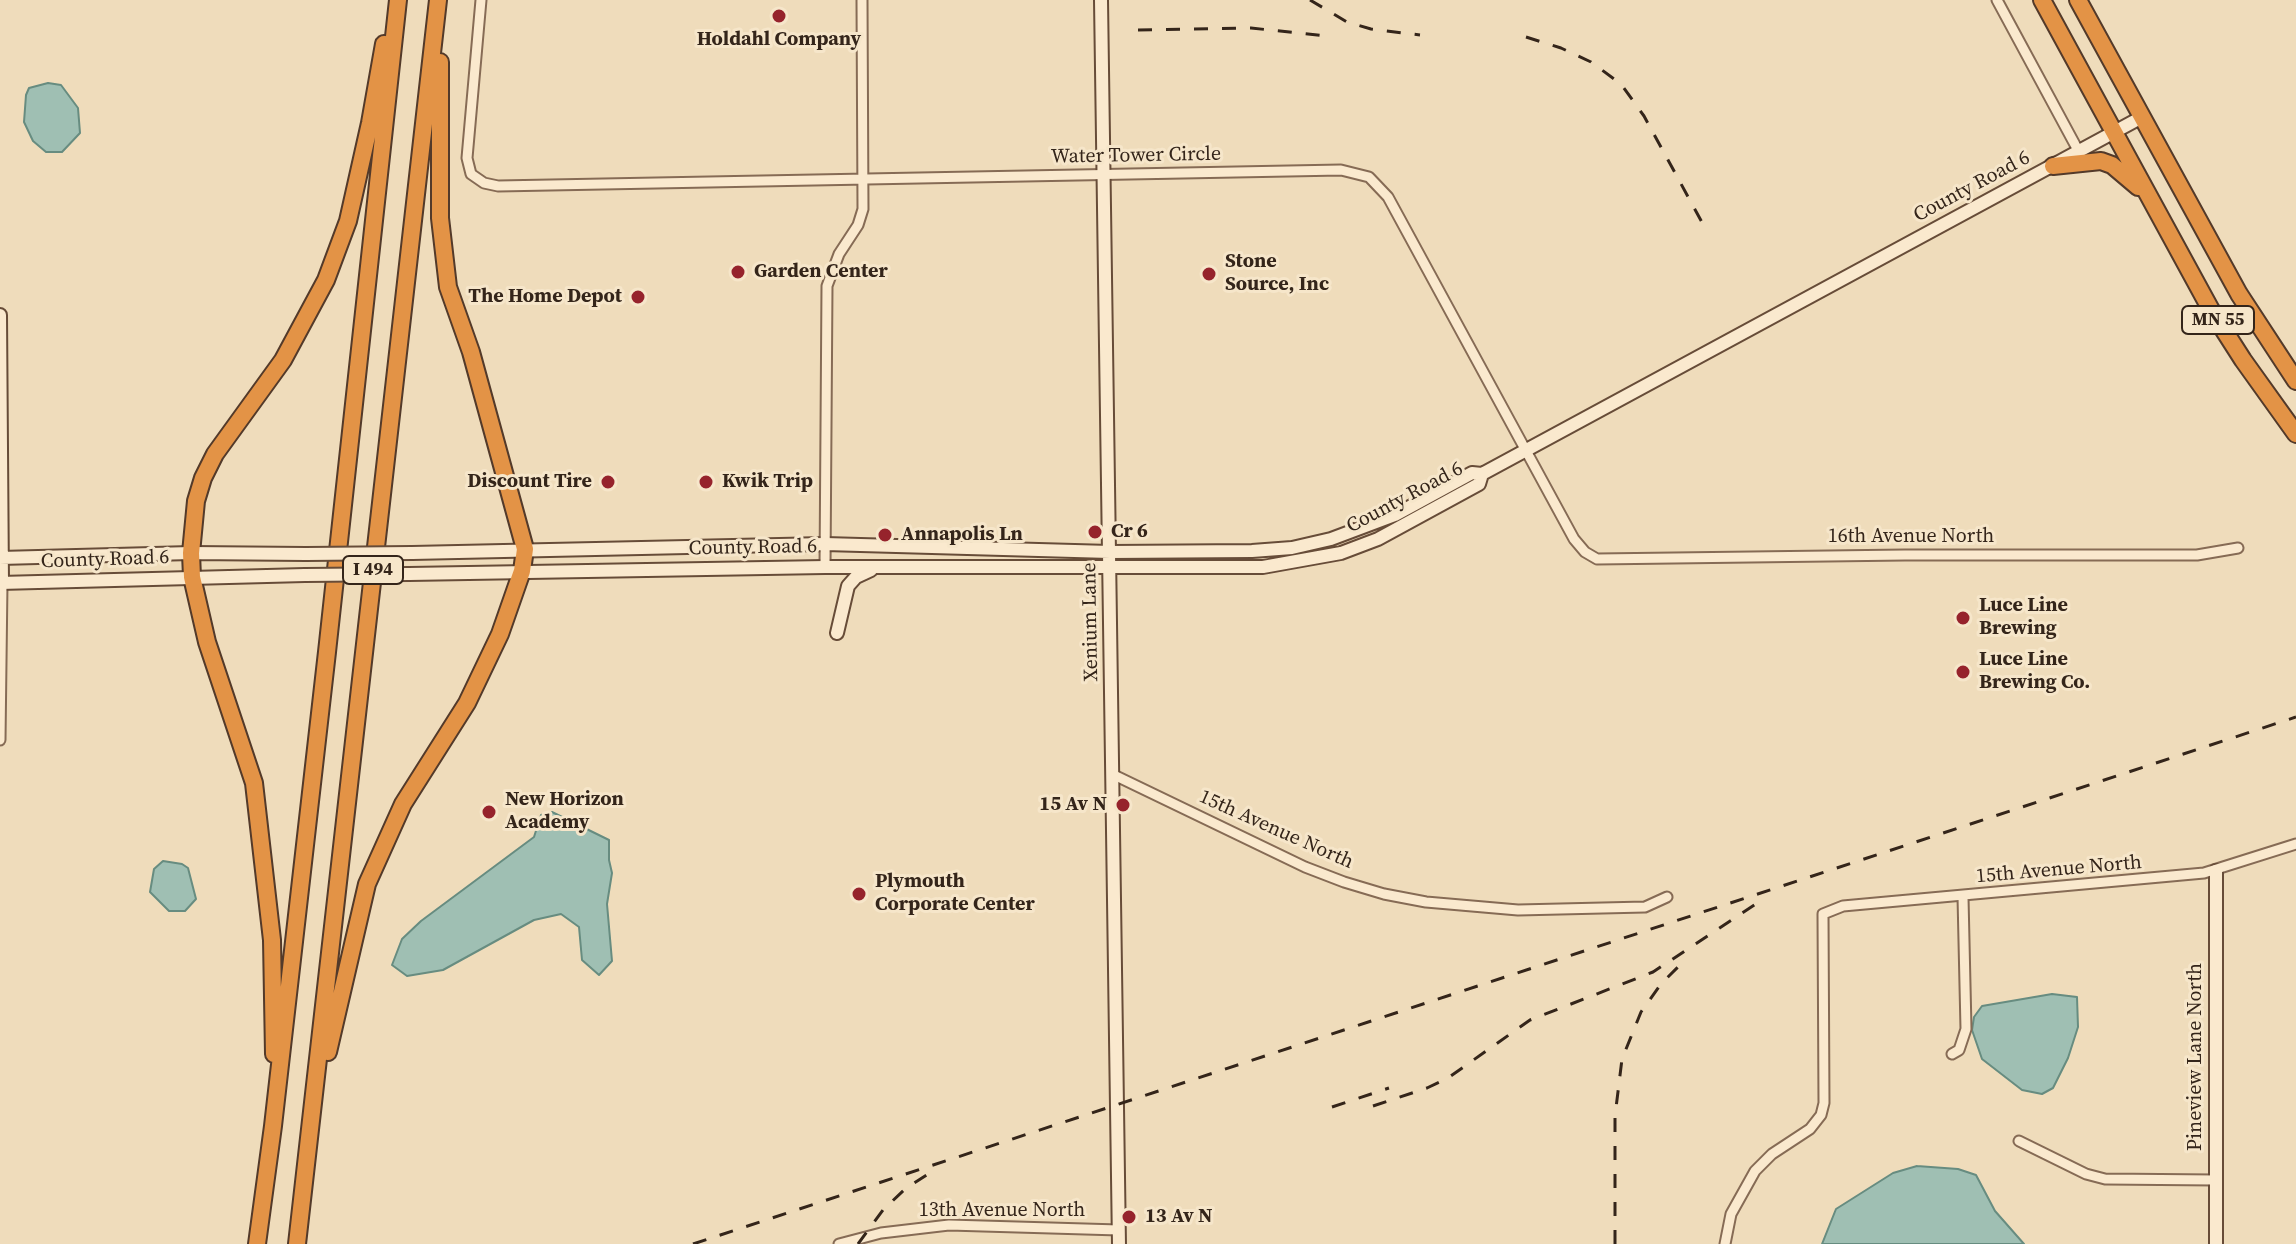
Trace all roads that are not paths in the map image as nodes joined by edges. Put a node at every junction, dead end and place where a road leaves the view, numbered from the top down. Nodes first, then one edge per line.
1 (397, 0) edge
2 (440, 0) edge
3 (481, 0) edge
4 (862, 0) edge
5 (1101, 0) edge
6 (1997, 0) edge
7 (2042, 0) edge
8 (2078, 0) edge
9 (2142, 117) junction
10 (2114, 132) junction
11 (2079, 152) junction
12 (2053, 166) junction
13 (1103, 174) junction
14 (865, 178) junction
15 (2151, 200) junction
16 (0, 315) edge
17 (2296, 381) edge
18 (1, 387) edge
19 (2296, 434) edge
20 (1526, 450) junction
21 (1482, 474) junction
22 (825, 544) junction
23 (2238, 548) dead end
24 (525, 549) junction
25 (1110, 552) junction
26 (1585, 552) joint
27 (191, 553) junction
28 (2, 558) edge
29 (825, 567) junction
30 (876, 568) junction
31 (1110, 569) junction
32 (522, 571) junction
33 (192, 577) junction
34 (1, 583) edge
35 (837, 633) dead end
36 (0, 740) edge
37 (1114, 775) junction
38 (2296, 844) edge
39 (2216, 871) junction
40 (1667, 897) dead end
41 (1963, 897) junction
42 (1952, 1054) dead end
43 (277, 1088) junction
44 (309, 1140) junction
45 (2019, 1141) dead end
46 (2215, 1180) junction
47 (1119, 1237) edge
48 (257, 1244) edge
49 (297, 1244) edge
50 (839, 1244) edge
51 (1725, 1244) edge
52 (2216, 1244) edge

1 - 27 highway
1 - 43 highway, I 494
2 - 24 highway
2 - 44 highway, I 494
3 - 14 street, Water Tower Circle
4 - 14 street
5 - 13 main road, Xenium Lane
6 - 11 street
7 - 10 highway, MN 55
8 - 9 highway, MN 55
9 - 10 main road, County Road 6
9 - 17 highway, MN 55
10 - 11 main road, County Road 6
10 - 15 highway, MN 55
11 - 12 main road, County Road 6
12 - 15 highway
12 - 20 main road, County Road 6
13 - 14 street, Water Tower Circle
13 - 20 street, Water Tower Circle
13 - 25 main road, Xenium Lane
14 - 22 street
15 - 19 highway, MN 55
16 - 18 main road
18 - 28 main road
20 - 21 main road, County Road 6
20 - 26 street, Water Tower Circle
21 - 25 main road, County Road 6
21 - 31 main road, County Road 6
22 - 24 main road, County Road 6
22 - 25 main road, County Road 6
22 - 29 street
23 - 26 street, 16th Avenue North
24 - 27 main road, County Road 6, bridge
24 - 32 highway
25 - 31 main road, Xenium Lane
27 - 28 main road, County Road 6
27 - 33 highway
28 - 34 main road
29 - 30 main road, County Road 6
29 - 32 main road, County Road 6
30 - 31 main road, County Road 6
30 - 35 main road
31 - 37 main road, Xenium Lane
32 - 33 main road, County Road 6, bridge
32 - 44 highway
33 - 34 main road, County Road 6
33 - 43 highway
34 - 36 street
37 - 40 street, 15th Avenue North
37 - 47 main road, Xenium Lane
38 - 39 street, 15th Avenue North
39 - 41 street, 15th Avenue North
39 - 46 main road, Pineview Lane North
41 - 42 street
41 - 51 street, 15th Avenue North
43 - 48 highway, I 494
44 - 49 highway, I 494
45 - 46 street
46 - 52 main road, Pineview Lane North
47 - 50 street, 13th Avenue North

